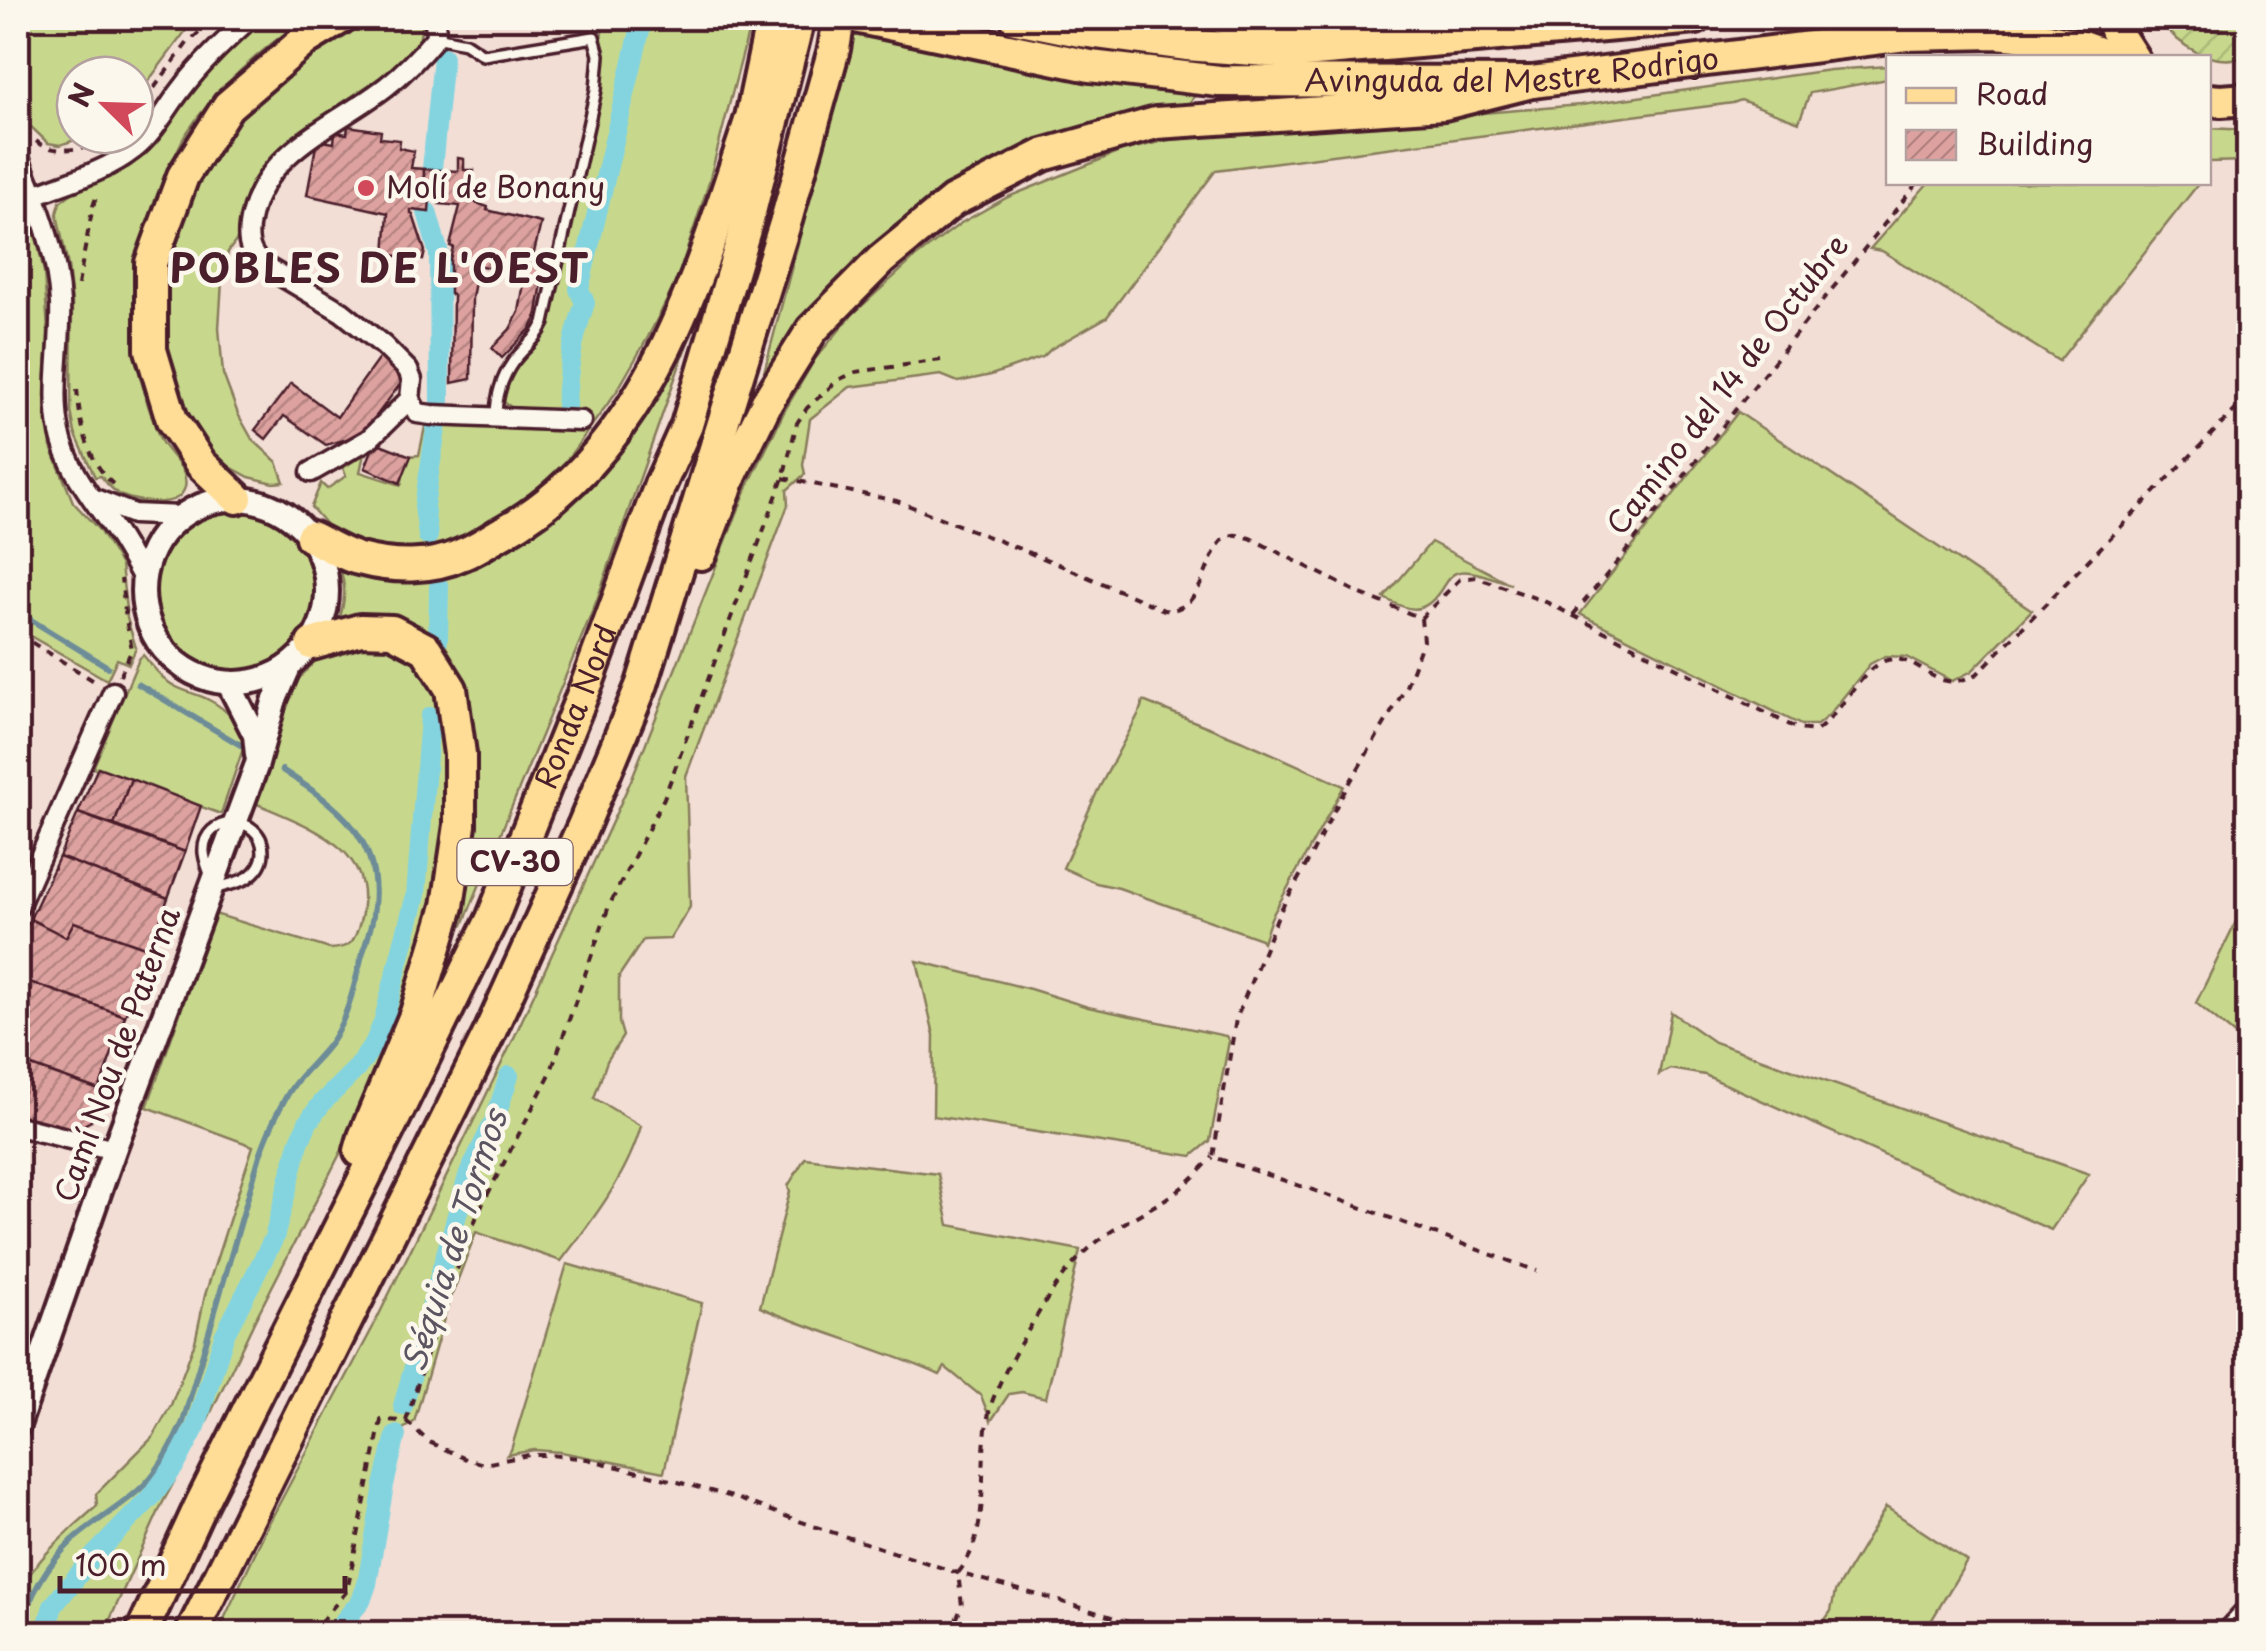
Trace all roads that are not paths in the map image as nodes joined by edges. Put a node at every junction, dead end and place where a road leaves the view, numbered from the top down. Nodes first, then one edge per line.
1 (250, 18) edge
2 (341, 18) edge
3 (772, 18) edge
4 (799, 18) edge
5 (839, 18) edge
6 (860, 18) edge
7 (1016, 18) edge
8 (1222, 18) edge
9 (1696, 18) edge
10 (2111, 18) edge
11 (436, 28) edge
12 (1417, 42) junction
13 (2105, 55) edge
14 (2131, 55) edge
15 (1532, 82) junction
16 (2248, 98) edge
17 (2211, 100) edge
18 (751, 118) junction
19 (18, 156) edge
20 (35, 195) junction
21 (410, 399) junction
22 (496, 417) junction
23 (580, 420) dead end
24 (311, 472) dead end
25 (660, 485) junction
26 (92, 498) junction
27 (237, 498) junction
28 (181, 516) junction
29 (311, 537) junction
30 (132, 578) junction
31 (312, 644) junction
32 (289, 668) junction
33 (229, 684) junction
34 (642, 684) junction
35 (112, 692) road end
36 (258, 764) junction
37 (235, 822) junction
38 (211, 886) junction
39 (18, 907) edge
40 (18, 1126) edge
41 (114, 1150) junction
42 (340, 1228) junction
43 (18, 1425) edge
44 (2248, 1608) edge
45 (140, 1634) edge
46 (192, 1634) edge
47 (2224, 1634) edge

1 - 20 street
2 - 27 main road
3 - 18 main road
4 - 25 main road, Ronda Nord / CV-30
5 - 34 main road, Ronda Nord / CV-30
6 - 15 main road, Avinguda del Mestre Rodrigo
7 - 12 main road, Avinguda del Mestre Rodrigo
8 - 12 main road
9 - 12 main road, Avinguda del Mestre Rodrigo
10 - 14 main road
11 - 21 street
11 - 22 lane
13 - 15 main road, Avinguda del Mestre Rodrigo
15 - 34 main road
16 - 17 main road
18 - 25 main road
18 - 29 main road
19 - 20 street
20 - 26 street
21 - 22 street
21 - 24 street
22 - 23 street
25 - 42 main road, Ronda Nord / CV-30
26 - 28 street
26 - 30 street
27 - 28 street
27 - 29 street
28 - 30 street
29 - 31 street
30 - 33 street
31 - 32 street
31 - 42 main road
32 - 33 street
32 - 36 street, Camí Nou de Paterna
33 - 36 street
34 - 46 main road, Ronda Nord / CV-30
35 - 39 street
36 - 37 street, Camí Nou de Paterna
37 - 38 street, Camí Nou de Paterna
37 - 38 lane
38 - 41 street, Camí Nou de Paterna
40 - 41 street
41 - 43 street, Camí Nou de Paterna
42 - 45 main road, Ronda Nord / CV-30
44 - 47 street

